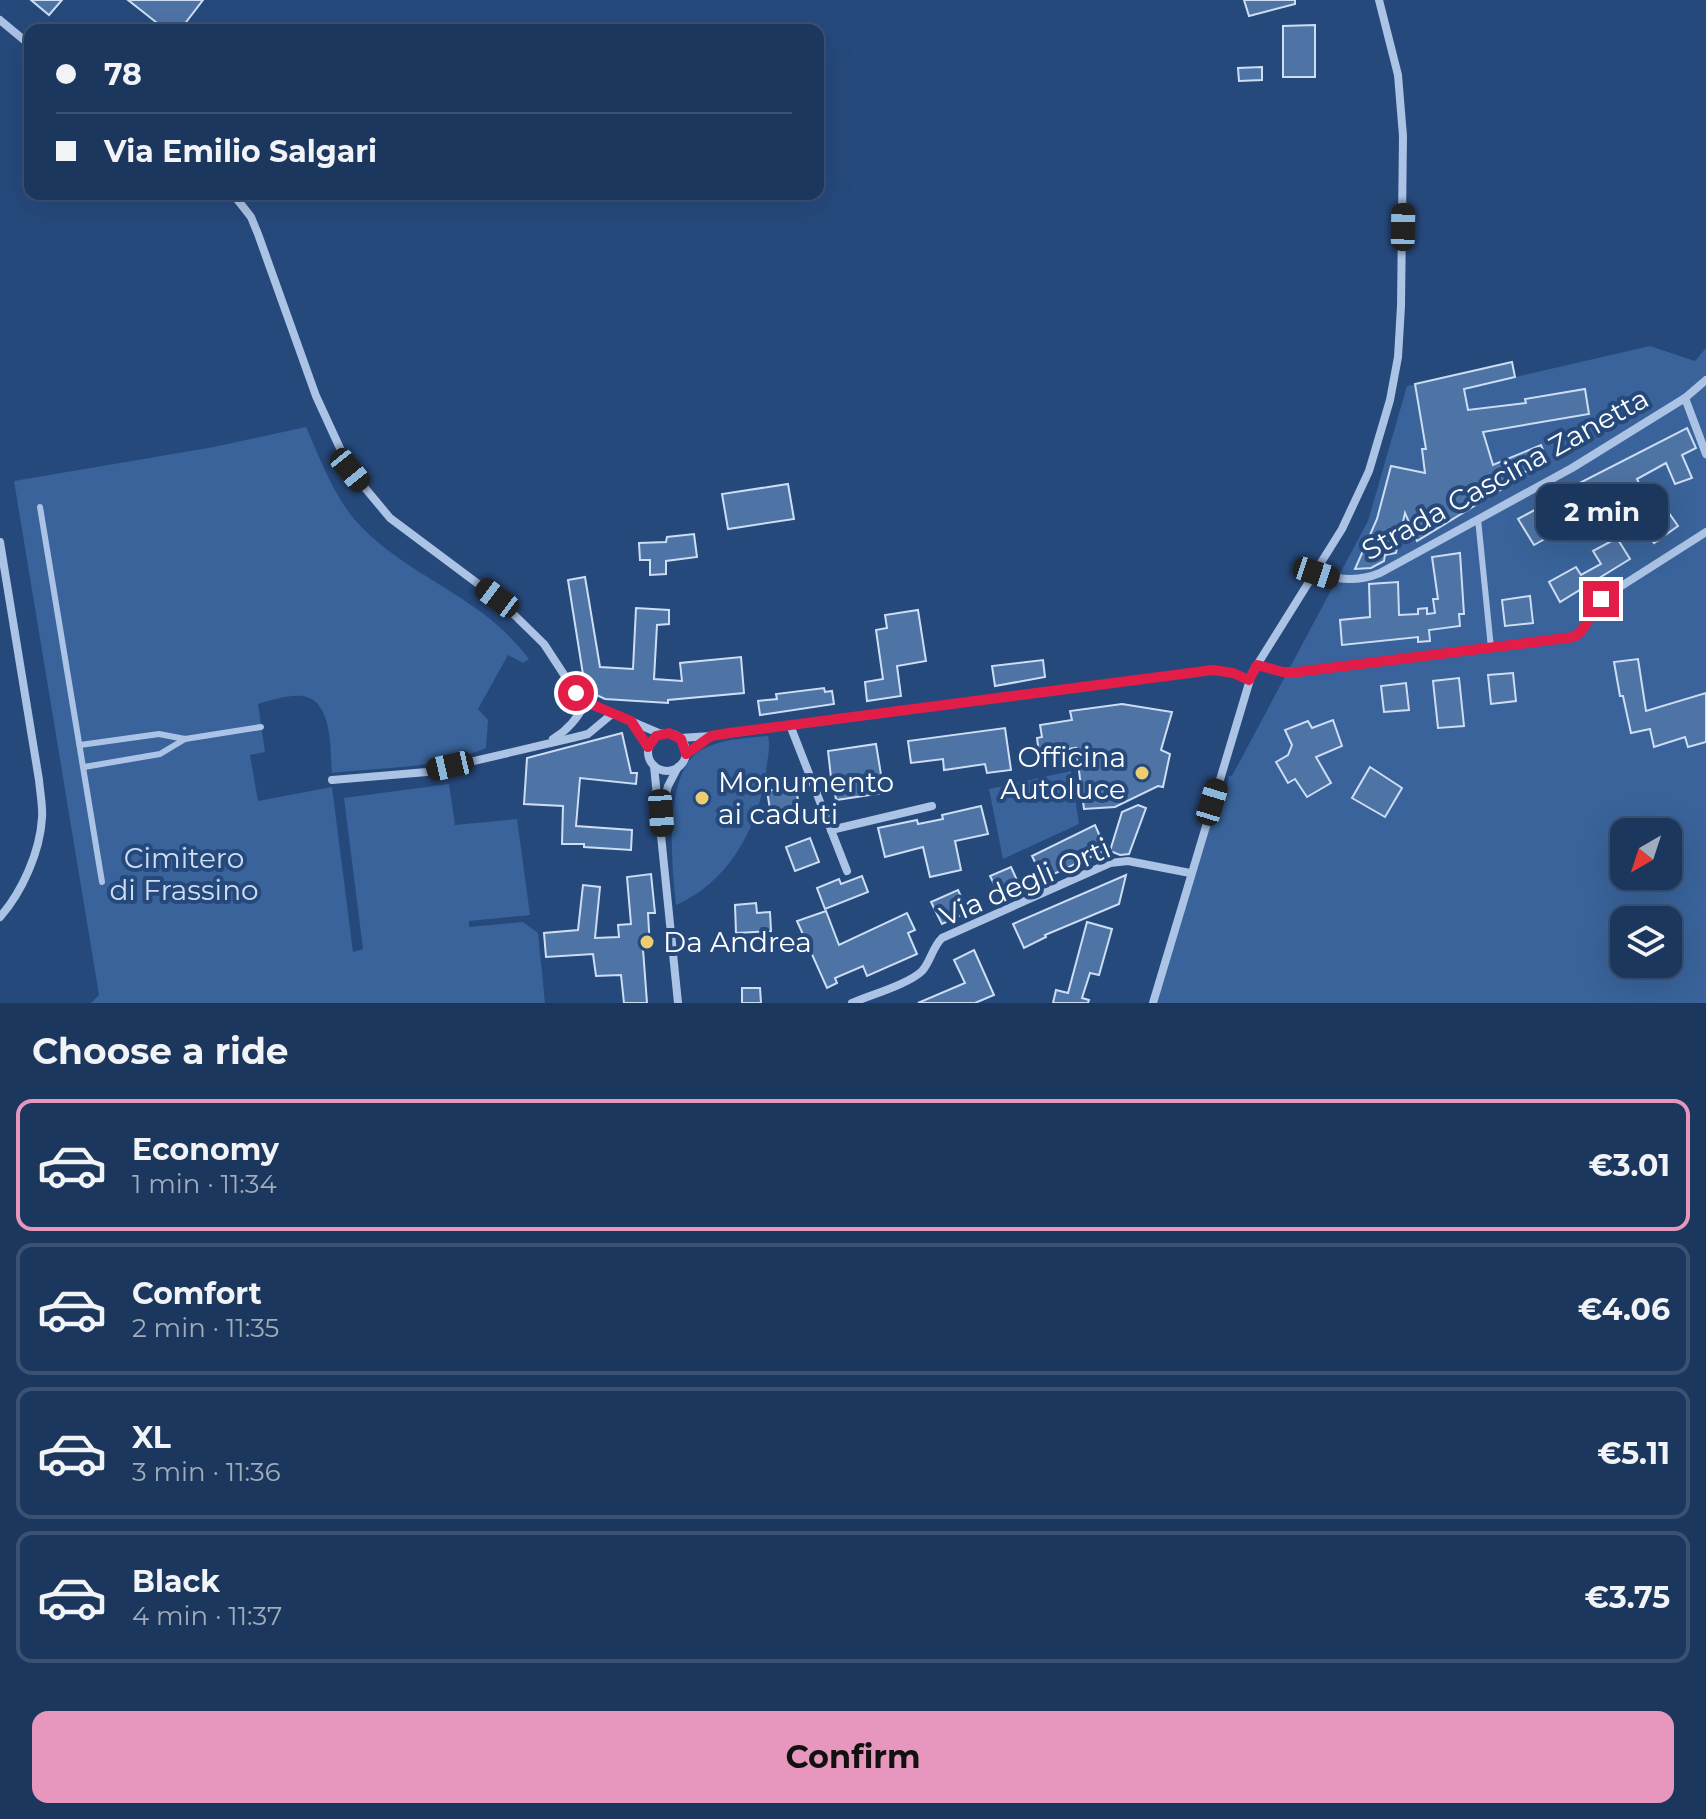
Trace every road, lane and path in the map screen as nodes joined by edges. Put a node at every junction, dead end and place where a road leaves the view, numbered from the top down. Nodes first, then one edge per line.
1 (1379, 0) edge
2 (0, 20) edge
3 (24, 40) edge
4 (237, 200) edge
5 (1706, 380) edge
6 (1685, 398) junction
7 (1706, 454) edge
8 (40, 507) dead end
9 (1478, 519) junction
10 (1706, 532) edge
11 (0, 542) edge
12 (1316, 573) junction
13 (1491, 648) junction
14 (1257, 665) junction
15 (1249, 680) junction
16 (586, 702) junction
17 (612, 714) junction
18 (631, 721) junction
19 (790, 725) junction
20 (261, 727) dead end
21 (661, 734) junction
22 (711, 736) junction
23 (680, 738) junction
24 (185, 739) junction
25 (547, 743) junction
26 (80, 745) junction
27 (648, 747) junction
28 (686, 754) junction
29 (654, 766) junction
30 (84, 767) junction
31 (678, 767) junction
32 (332, 780) dead end
33 (932, 806) dead end
34 (661, 813) junction
35 (831, 830) junction
36 (847, 871) dead end
37 (1190, 873) junction
38 (102, 882) dead end
39 (0, 917) edge
40 (678, 1003) edge
41 (852, 1003) edge
42 (1153, 1003) edge

1 - 12 street
2 - 3 street
4 - 16 street
5 - 6 street, Strada Cascina Zanetta
6 - 7 street
6 - 9 street, Strada Cascina Zanetta
8 - 26 lane
9 - 12 street, Strada Cascina Zanetta
9 - 13 lane
10 - 13 street
11 - 39 street
12 - 14 street
13 - 14 street
14 - 15 street
15 - 19 street
15 - 37 street
16 - 17 street
16 - 25 street
17 - 18 street
17 - 25 street
18 - 21 street
18 - 27 street
19 - 22 street
19 - 35 street
20 - 24 lane
21 - 23 street
21 - 27 street
22 - 23 street
22 - 28 street
23 - 28 street
24 - 26 lane
24 - 30 lane
25 - 32 street
26 - 30 lane
27 - 29 street
28 - 31 street
29 - 31 street
29 - 34 street
30 - 38 lane
31 - 34 street
33 - 35 street
34 - 40 street
35 - 36 street
37 - 41 street, Via degli Orti
37 - 42 street

